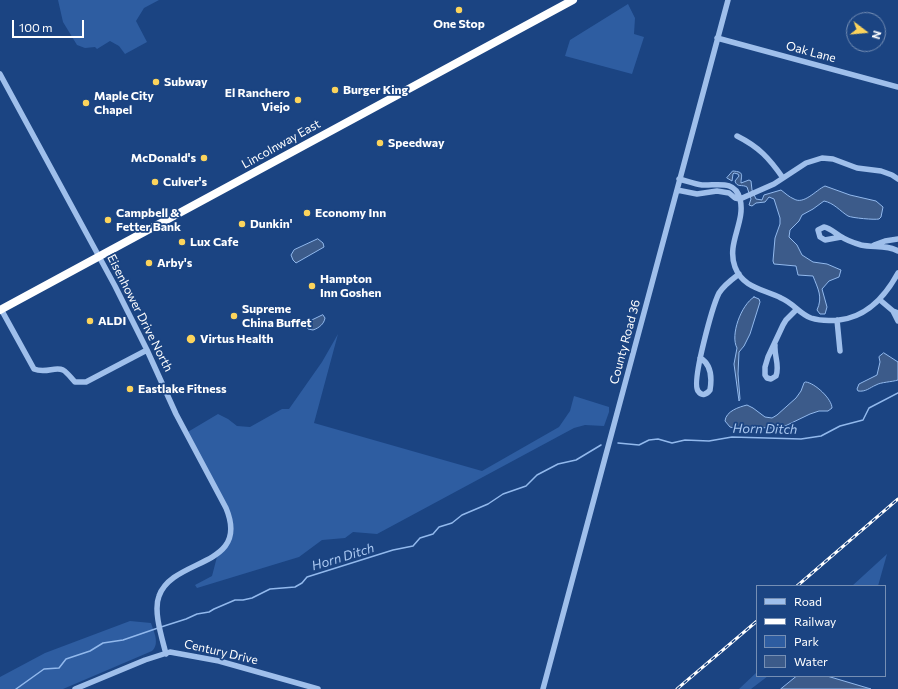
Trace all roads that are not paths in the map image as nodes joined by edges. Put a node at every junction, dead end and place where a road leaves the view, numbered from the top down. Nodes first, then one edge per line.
1 (573, 0) edge
2 (728, 0) edge
3 (717, 38) junction
4 (0, 74) edge
5 (898, 87) edge
6 (737, 136) dead end
7 (783, 178) junction
8 (680, 179) junction
9 (898, 180) edge
10 (677, 190) junction
11 (740, 199) junction
12 (841, 237) dead end
13 (898, 239) edge
14 (874, 245) junction
15 (898, 251) edge
16 (99, 256) junction
17 (898, 273) edge
18 (739, 274) junction
19 (880, 300) junction
20 (0, 309) edge
21 (797, 309) junction
22 (896, 312) edge
23 (837, 320) junction
24 (898, 321) edge
25 (775, 345) junction
26 (148, 350) junction
27 (840, 351) dead end
28 (700, 358) junction
29 (166, 654) junction
30 (75, 689) edge
31 (318, 689) edge
32 (543, 689) edge

1 - 16 highway, Lincolnway East
2 - 3 street, County Road 36
3 - 5 street, Oak Lane
3 - 8 street, County Road 36
4 - 16 street, Eisenhower Drive North
6 - 7 street
7 - 9 street
7 - 11 street
8 - 10 street, County Road 36
8 - 11 street
10 - 11 street
10 - 32 street, County Road 36
11 - 18 street
12 - 14 street
13 - 14 street
14 - 15 street
16 - 20 highway, Lincolnway East
16 - 26 street, Eisenhower Drive North
17 - 19 street
18 - 21 street
18 - 28 street
19 - 22 street
19 - 23 street
20 - 26 street
21 - 23 street
21 - 25 street
22 - 24 street
23 - 27 street
25 - 25 street
26 - 29 street, Eisenhower Drive North
28 - 28 street
29 - 30 street, Century Drive
29 - 31 street, Century Drive

